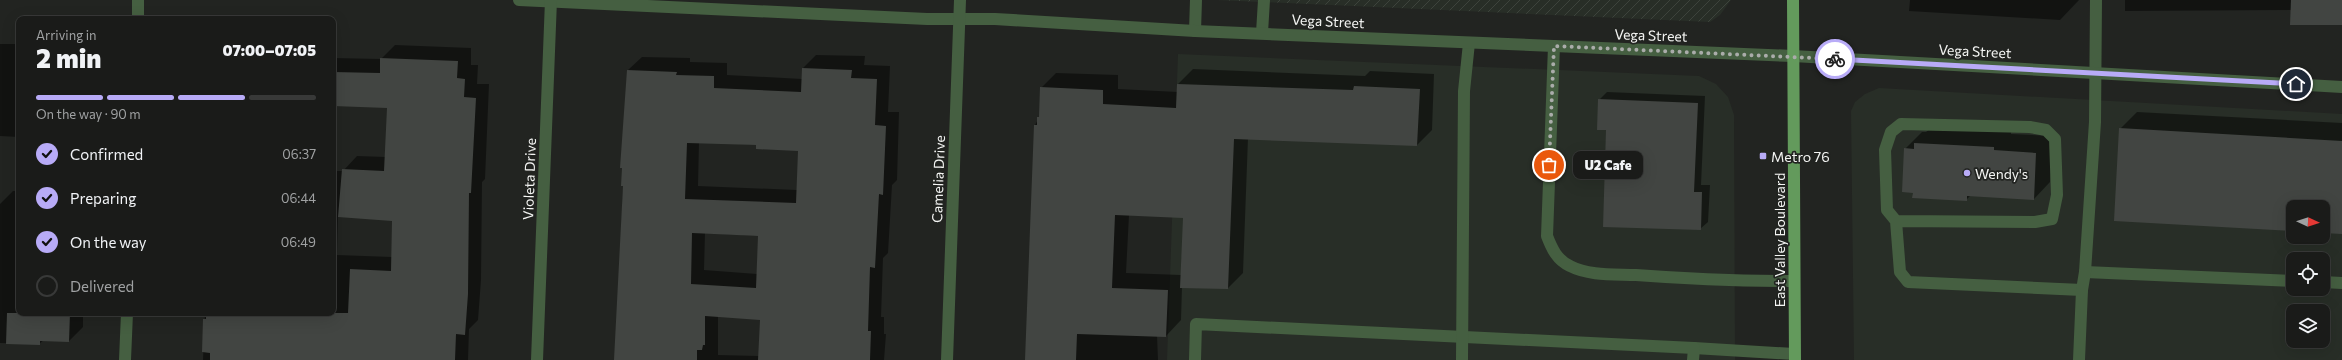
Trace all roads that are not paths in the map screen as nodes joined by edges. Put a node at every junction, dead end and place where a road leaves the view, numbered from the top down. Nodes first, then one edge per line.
1 (138, 0) edge
2 (519, 0) edge
3 (960, 0) edge
4 (1196, 0) edge
5 (1264, 0) edge
6 (1793, 0) edge
7 (2096, 0) edge
8 (551, 1) edge
9 (138, 16) edge
10 (959, 20) junction
11 (1195, 31) junction
12 (1262, 33) junction
13 (1469, 43) junction
14 (1554, 46) junction
15 (1793, 56) junction
16 (2096, 73) junction
17 (2342, 87) edge
18 (1896, 220) junction
19 (2085, 272) junction
20 (1794, 281) junction
21 (2286, 281) edge
22 (2330, 282) edge
23 (2342, 283) edge
24 (2082, 290) junction
25 (127, 316) edge
26 (1462, 337) junction
27 (1693, 354) edge
28 (1794, 357) edge
29 (125, 360) edge
30 (537, 360) edge
31 (947, 360) edge
32 (1195, 360) edge
33 (1462, 360) edge
34 (2079, 360) edge

1 - 9 street
2 - 8 street, Vega Street
3 - 10 street, Camelia Drive
4 - 11 street
5 - 12 street
6 - 15 main road, East Valley Boulevard
7 - 16 street
8 - 10 street, Vega Street
8 - 30 street, Violeta Drive
10 - 11 street, Vega Street
10 - 31 street, Camelia Drive
11 - 12 street, Vega Street
12 - 13 street, Vega Street
13 - 14 street, Vega Street
13 - 26 street
14 - 15 street, Vega Street
14 - 20 street
15 - 16 street, Vega Street
15 - 20 main road, East Valley Boulevard
16 - 17 street, Vega Street
16 - 19 street
18 - 18 street
18 - 24 street
19 - 21 street
19 - 24 street
20 - 28 main road, East Valley Boulevard
22 - 23 street
24 - 34 street
25 - 29 street
26 - 27 street
26 - 32 street
26 - 33 street
27 - 28 street

